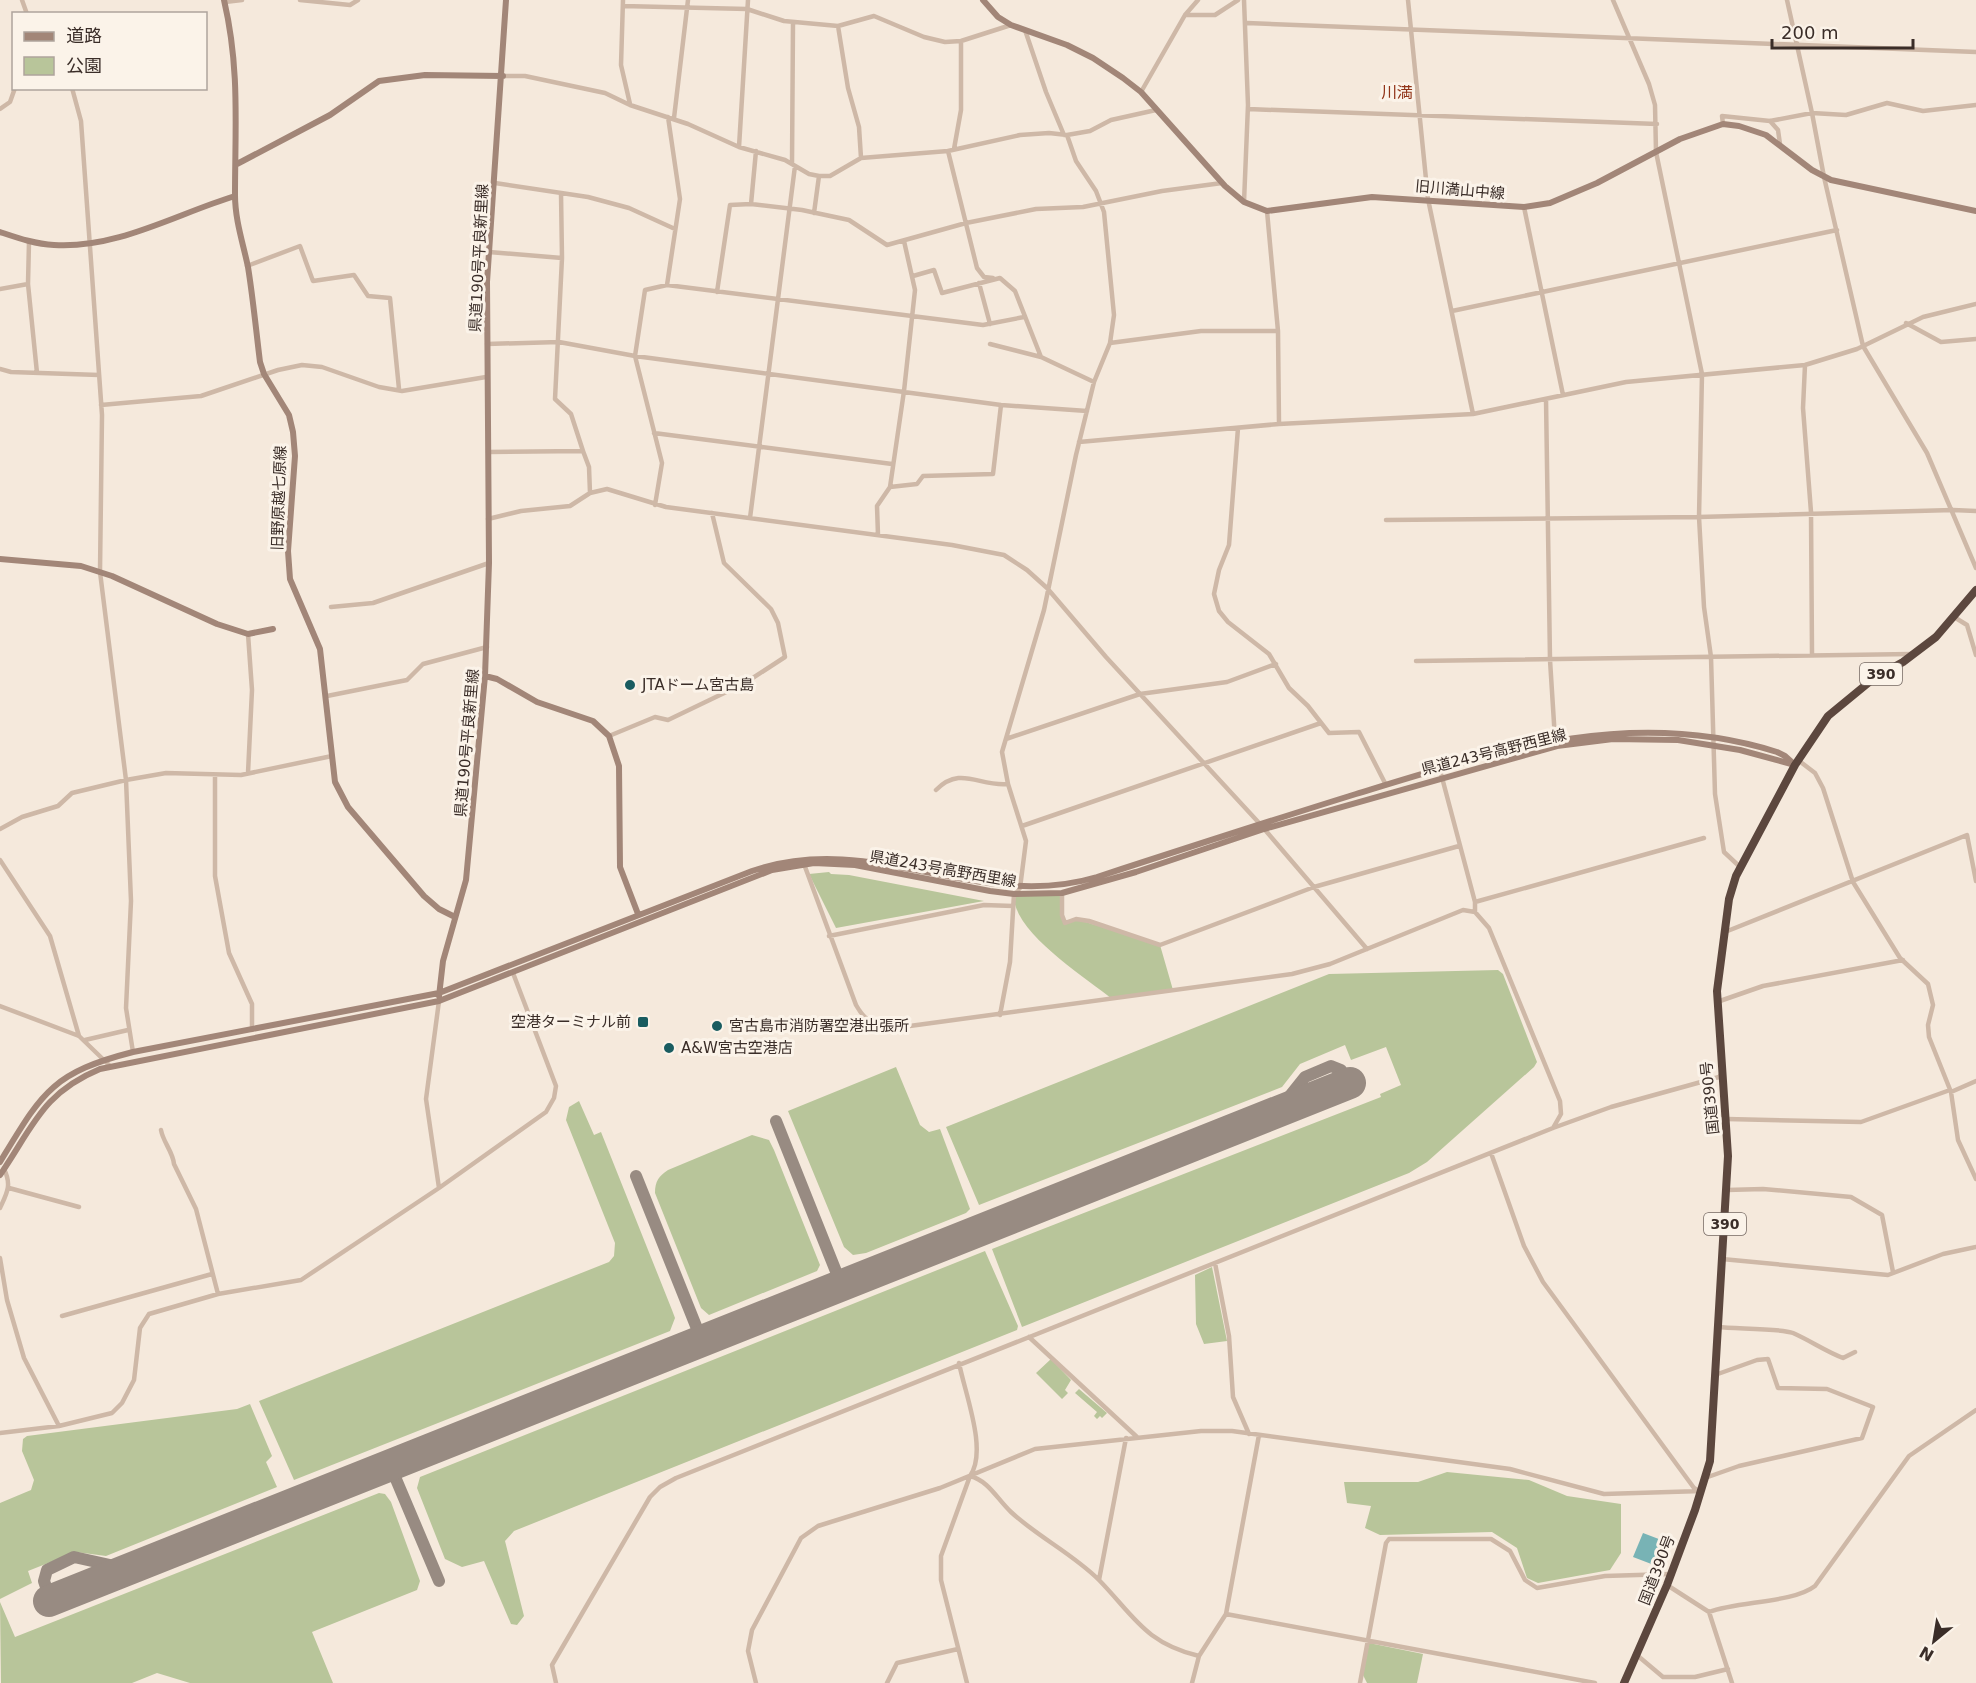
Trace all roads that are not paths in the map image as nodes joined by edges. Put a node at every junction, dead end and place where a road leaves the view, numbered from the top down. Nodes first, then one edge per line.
1 (242, 0) edge
2 (300, 0) edge
3 (358, 0) edge
4 (507, 0) edge
5 (688, 0) edge
6 (748, 0) edge
7 (983, 0) edge
8 (1198, 0) edge
9 (1238, 0) edge
10 (1244, 0) edge
11 (1408, 0) edge
12 (1613, 0) edge
13 (1787, 0) edge
14 (225, 1) edge
15 (623, 3) edge
16 (688, 9) junction
17 (747, 9) junction
18 (1185, 15) junction
19 (793, 22) junction
20 (1247, 23) junction
21 (1011, 25) junction
22 (838, 26) junction
23 (1025, 29) junction
24 (1411, 30) junction
25 (1628, 38) junction
26 (962, 42) junction
27 (1797, 44) junction
28 (1976, 52) edge
29 (503, 76) junction
30 (14, 90) edge
31 (73, 90) edge
32 (1141, 92) junction
33 (630, 105) junction
34 (1976, 105) edge
35 (1248, 108) junction
36 (0, 109) edge
37 (1156, 110) junction
38 (1812, 113) junction
39 (1419, 114) junction
40 (671, 118) junction
41 (1770, 121) junction
42 (1657, 124) junction
43 (1723, 124) junction
44 (1065, 135) junction
45 (1780, 144) junction
46 (739, 147) junction
47 (954, 148) junction
48 (756, 151) junction
49 (948, 151) junction
50 (1656, 152) junction
51 (861, 158) junction
52 (237, 164) junction
53 (793, 165) junction
54 (819, 176) junction
55 (1824, 177) junction
56 (495, 183) junction
57 (1222, 183) junction
58 (561, 193) junction
59 (235, 196) junction
60 (1428, 199) junction
61 (1244, 202) junction
62 (1102, 203) junction
63 (751, 204) junction
64 (1524, 207) junction
65 (789, 208) junction
66 (1267, 211) junction
67 (1976, 211) edge
68 (814, 213) junction
69 (966, 223) junction
70 (675, 229) junction
71 (1837, 230) junction
72 (0, 232) edge
73 (904, 241) junction
74 (29, 242) junction
75 (89, 243) junction
76 (489, 252) junction
77 (562, 258) junction
78 (1680, 264) junction
79 (248, 266) junction
80 (913, 276) junction
81 (999, 278) junction
82 (979, 283) junction
83 (28, 284) junction
84 (667, 285) junction
85 (0, 289) edge
86 (717, 292) junction
87 (1542, 292) junction
88 (778, 299) junction
89 (1976, 304) edge
90 (1452, 311) junction
91 (911, 317) junction
92 (1024, 317) junction
93 (990, 324) junction
94 (1906, 324) junction
95 (1278, 331) junction
96 (1976, 339) edge
97 (559, 342) junction
98 (1110, 343) junction
99 (990, 344) dead end
100 (487, 345) junction
101 (1863, 346) junction
102 (635, 356) junction
103 (1041, 357) junction
104 (1805, 364) junction
105 (0, 369) edge
106 (38, 373) junction
107 (264, 374) junction
108 (1702, 374) junction
109 (99, 375) junction
110 (768, 375) junction
111 (486, 377) junction
112 (1094, 382) junction
113 (399, 388) junction
114 (904, 391) junction
115 (1563, 394) junction
116 (1546, 399) junction
117 (101, 405) junction
118 (1001, 405) junction
119 (1087, 411) junction
120 (1473, 414) junction
121 (1279, 424) junction
122 (1238, 428) junction
123 (654, 433) junction
124 (1079, 442) junction
125 (759, 446) junction
126 (583, 451) junction
127 (488, 452) junction
128 (892, 464) junction
129 (890, 487) junction
130 (590, 493) junction
131 (655, 505) junction
132 (1953, 510) junction
133 (1976, 511) edge
134 (1811, 512) junction
135 (712, 513) junction
136 (1700, 517) junction
137 (750, 518) junction
138 (488, 519) junction
139 (1547, 519) junction
140 (1386, 520) dead end
141 (879, 535) junction
142 (0, 559) edge
143 (489, 563) junction
144 (1976, 568) edge
145 (100, 572) junction
146 (1047, 588) junction
147 (1976, 590) edge
148 (331, 607) dead end
149 (1954, 617) junction
150 (273, 629) dead end
151 (248, 634) junction
152 (487, 648) junction
153 (1812, 654) junction
154 (1914, 654) junction
155 (1976, 655) edge
156 (1711, 657) junction
157 (1550, 660) junction
158 (1416, 662) dead end
159 (1276, 664) junction
160 (485, 676) junction
161 (1140, 694) junction
162 (327, 696) junction
163 (1321, 723) junction
164 (609, 736) junction
165 (1006, 739) junction
166 (1555, 739) junction
167 (1712, 740) junction
168 (332, 756) junction
169 (1203, 763) junction
170 (1796, 763) junction
171 (248, 773) junction
172 (1441, 773) junction
173 (216, 775) junction
174 (126, 780) junction
175 (1008, 784) junction
176 (1386, 785) junction
177 (936, 790) dead end
178 (1022, 826) junction
179 (1262, 826) junction
180 (0, 829) edge
181 (1704, 838) dead end
182 (1459, 846) junction
183 (0, 860) edge
184 (804, 864) junction
185 (1739, 866) junction
186 (1976, 881) edge
187 (1852, 882) junction
188 (1314, 887) junction
189 (1020, 888) junction
190 (1062, 893) junction
191 (1014, 894) junction
192 (1475, 902) junction
193 (1013, 906) junction
194 (1475, 912) junction
195 (638, 914) junction
196 (455, 917) junction
197 (1725, 932) junction
198 (829, 936) junction
199 (1367, 949) junction
200 (1903, 960) junction
201 (513, 973) junction
202 (439, 993) junction
203 (439, 1001) junction
204 (1717, 1002) junction
205 (0, 1006) edge
206 (1000, 1015) junction
207 (128, 1030) junction
208 (252, 1030) junction
209 (79, 1036) junction
210 (86, 1040) junction
211 (133, 1052) junction
212 (106, 1062) junction
213 (1722, 1073) junction
214 (1976, 1082) edge
215 (1950, 1091) junction
216 (1727, 1119) junction
217 (1553, 1128) junction
218 (160, 1130) dead end
219 (1491, 1153) junction
220 (0, 1162) edge
221 (2, 1172) edge
222 (1976, 1179) edge
223 (9, 1188) junction
224 (439, 1188) junction
225 (1727, 1190) junction
226 (79, 1207) dead end
227 (0, 1208) edge
228 (1976, 1247) edge
229 (0, 1258) edge
230 (1722, 1260) junction
231 (1215, 1263) junction
232 (1893, 1272) junction
233 (212, 1274) junction
234 (218, 1294) junction
235 (62, 1316) dead end
236 (1718, 1327) junction
237 (1029, 1336) junction
238 (1855, 1352) dead end
239 (959, 1364) junction
240 (1715, 1375) junction
241 (1976, 1410) edge
242 (59, 1426) junction
243 (0, 1433) edge
244 (1249, 1434) junction
245 (1258, 1435) junction
246 (1137, 1437) junction
247 (1126, 1438) junction
248 (970, 1476) junction
249 (1705, 1479) junction
250 (1702, 1491) junction
251 (1670, 1574) junction
252 (1099, 1580) junction
253 (1667, 1585) junction
254 (1709, 1612) junction
255 (1226, 1614) junction
256 (1368, 1641) junction
257 (958, 1649) junction
258 (1199, 1656) junction
259 (1638, 1656) junction
260 (1728, 1669) junction
261 (1663, 1677) junction
262 (1674, 1680) edge
263 (556, 1683) edge
264 (756, 1683) edge
265 (887, 1683) edge
266 (966, 1683) edge
267 (1192, 1683) edge
268 (1360, 1683) edge
269 (1595, 1683) edge
270 (1624, 1683) edge
271 (1661, 1683) edge
272 (1732, 1683) edge

1 - 14 street
2 - 3 street
4 - 29 main road, 県道190号平良新里線
5 - 16 street
6 - 17 street
7 - 21 main road, 旧川満山中線
8 - 18 street
9 - 18 street
10 - 20 street
11 - 24 street
12 - 25 street
13 - 27 street
14 - 52 main road, 旧野原越七原線
15 - 16 street
15 - 33 street
16 - 17 street
16 - 40 street
17 - 19 street
17 - 46 street
18 - 32 street
19 - 22 street
19 - 53 street
20 - 24 street
20 - 35 street
21 - 23 main road, 旧川満山中線
21 - 26 street
22 - 26 street
22 - 51 street
23 - 32 main road, 旧川満山中線
23 - 44 street
24 - 25 street
24 - 39 street
25 - 27 street
25 - 42 street
26 - 47 street
27 - 28 street
27 - 38 street
29 - 33 street
29 - 52 main road
29 - 56 main road, 県道190号平良新里線
30 - 36 street
31 - 75 street
32 - 37 main road, 旧川満山中線
33 - 40 street
34 - 38 street
35 - 39 street
35 - 61 street
37 - 44 street
37 - 57 main road, 旧川満山中線
38 - 41 street
38 - 55 street
39 - 42 street
39 - 60 street
40 - 46 street
40 - 70 street
41 - 43 street
41 - 45 street
42 - 50 street
43 - 45 main road
43 - 50 main road, 旧川満山中線
44 - 47 street
44 - 62 street
45 - 55 main road
46 - 48 street
47 - 49 street
48 - 53 street
48 - 63 street
49 - 51 street
49 - 69 street
50 - 64 main road, 旧川満山中線
50 - 78 street
51 - 54 street
52 - 59 main road, 旧野原越七原線
53 - 54 street
53 - 65 street
54 - 68 street
55 - 67 main road
55 - 71 street
56 - 58 street
56 - 76 main road, 県道190号平良新里線
57 - 61 main road, 旧川満山中線
57 - 62 street
58 - 70 street
58 - 77 street
59 - 75 main road
59 - 79 main road, 旧野原越七原線
60 - 64 main road, 旧川満山中線
60 - 66 main road, 旧川満山中線
60 - 90 street
61 - 66 main road, 旧川満山中線
62 - 69 street
62 - 98 street
63 - 65 street
63 - 86 street
64 - 87 street
65 - 68 street
65 - 88 street
66 - 95 street
68 - 73 street
69 - 73 street
69 - 81 street
70 - 84 street
71 - 78 street
71 - 101 street
72 - 74 main road
73 - 80 street
74 - 75 main road
74 - 83 street
75 - 109 street
76 - 77 street
76 - 100 main road, 県道190号平良新里線
77 - 97 street
78 - 87 street
78 - 108 street
79 - 107 main road, 旧野原越七原線
79 - 113 street
80 - 82 street
80 - 91 street
81 - 82 street
81 - 92 street
82 - 93 street
83 - 85 street
83 - 106 street
84 - 86 street
84 - 102 street
86 - 88 street
87 - 90 street
87 - 115 street
88 - 91 street
88 - 110 street
89 - 94 street
90 - 120 street
91 - 93 street
91 - 114 street
92 - 93 street
92 - 103 street
94 - 96 street
94 - 101 street
95 - 98 street
95 - 121 street
97 - 100 street
97 - 102 street
97 - 126 street
98 - 112 street
99 - 103 street
100 - 111 main road, 県道190号平良新里線
101 - 104 street
101 - 132 street
102 - 110 street
102 - 123 street
103 - 112 street
104 - 108 street
104 - 134 street
105 - 106 street
106 - 109 street
107 - 113 street
107 - 117 street
107 - 162 main road, 旧野原越七原線
108 - 115 street
108 - 136 street
109 - 117 street
110 - 114 street
110 - 125 street
111 - 113 street
111 - 127 main road, 県道190号平良新里線
112 - 119 street
114 - 118 street
114 - 128 street
115 - 116 street
116 - 120 street
116 - 139 street
117 - 145 street
118 - 119 street
118 - 129 street
119 - 124 street
120 - 121 street
121 - 122 street
122 - 124 street
122 - 159 street
123 - 125 street
123 - 131 street
124 - 146 street
125 - 128 street
125 - 137 street
126 - 127 street
126 - 130 street
127 - 138 main road, 県道190号平良新里線
128 - 129 street
129 - 141 street
130 - 131 street
130 - 138 street
131 - 135 street
132 - 133 street
132 - 134 street
132 - 144 street
134 - 136 street
134 - 153 street
135 - 137 street
135 - 164 street
136 - 139 street
136 - 156 street
137 - 141 street
138 - 143 main road, 県道190号平良新里線
139 - 140 street
139 - 157 street
141 - 146 street
142 - 145 main road
143 - 148 street
143 - 152 main road, 県道190号平良新里線
145 - 151 main road
145 - 174 street
146 - 161 street
146 - 165 street
147 - 149 highway, 国道390号 / 390
149 - 154 highway, 国道390号 / 390
149 - 155 street
150 - 151 main road
151 - 171 street
152 - 160 main road, 県道190号平良新里線
152 - 162 street
153 - 154 street
153 - 156 street
154 - 170 highway, 国道390号 / 390
156 - 157 street
156 - 167 street
157 - 158 street
157 - 166 street
159 - 161 street
159 - 163 street
160 - 164 main road
160 - 196 main road, 県道190号平良新里線
161 - 165 street
161 - 169 street
162 - 168 main road, 旧野原越七原線
163 - 169 street
163 - 176 street
164 - 195 main road
165 - 175 street
166 - 167 main road, 県道243号高野西里線
166 - 172 main road, 県道243号高野西里線
167 - 170 main road, 県道243号高野西里線
167 - 172 main road, 県道243号高野西里線
167 - 185 street
168 - 171 street
168 - 196 main road, 旧野原越七原線
169 - 178 street
169 - 179 street
170 - 185 highway, 国道390号 / 390
170 - 187 street
171 - 173 street
172 - 176 main road, 県道243号高野西里線
172 - 179 main road, 県道243号高野西里線
172 - 182 street
173 - 174 street
173 - 208 street
174 - 180 street
174 - 207 street
175 - 177 street
175 - 178 street
176 - 179 main road, 県道243号高野西里線
178 - 189 street
179 - 188 street
179 - 189 main road, 県道243号高野西里線
179 - 190 main road, 県道243号高野西里線
181 - 192 street
182 - 188 street
182 - 192 street
183 - 209 street
184 - 191 main road, 県道243号高野西里線
184 - 198 street
184 - 201 main road, 県道243号高野西里線
185 - 197 highway, 国道390号 / 390
186 - 187 street
187 - 197 street
187 - 200 street
188 - 190 street
188 - 199 street
189 - 191 street
189 - 195 main road, 県道243号高野西里線
190 - 191 main road, 県道243号高野西里線
191 - 193 street
192 - 194 street
193 - 198 street
193 - 206 street
194 - 199 street
194 - 217 street
195 - 202 main road, 県道243号高野西里線
196 - 202 main road, 県道190号平良新里線
197 - 204 highway, 国道390号 / 390
198 - 206 street
199 - 206 street
200 - 204 street
200 - 215 street
201 - 203 main road, 県道243号高野西里線
201 - 224 street
202 - 203 main road, 県道190号平良新里線
202 - 208 main road
203 - 212 main road
203 - 224 street
204 - 213 highway, 国道390号 / 390
205 - 209 street
207 - 210 street
207 - 211 street
208 - 211 main road
209 - 210 street
210 - 212 street
211 - 212 main road
212 - 220 main road
212 - 221 main road
213 - 216 highway, 国道390号 / 390
213 - 217 street
214 - 215 street
215 - 216 street
215 - 222 street
216 - 225 highway, 国道390号 / 390
217 - 219 street
218 - 233 street
219 - 231 street
219 - 250 street
221 - 223 street
223 - 226 street
223 - 227 street
224 - 234 street
225 - 230 highway, 国道390号 / 390
225 - 232 street
228 - 232 street
229 - 242 street
230 - 232 street
230 - 236 highway, 国道390号 / 390
231 - 237 street
231 - 244 street
233 - 234 street
233 - 235 street
234 - 242 street
236 - 238 street
236 - 240 highway, 国道390号 / 390
237 - 239 street
237 - 246 street
239 - 248 street
239 - 263 street
240 - 249 highway, 国道390号 / 390
240 - 249 street
241 - 254 street
242 - 243 street
244 - 245 street
244 - 246 street
245 - 250 street
245 - 255 street
246 - 247 street
247 - 248 street
247 - 252 street
248 - 252 street
248 - 257 street
248 - 264 street
249 - 250 highway, 国道390号 / 390
250 - 251 highway, 国道390号 / 390
251 - 253 highway, 国道390号 / 390
251 - 256 street
252 - 258 street
253 - 254 street
253 - 259 highway, 国道390号 / 390
254 - 260 street
255 - 256 street
255 - 258 street
256 - 268 street
256 - 269 street
257 - 265 street
257 - 266 street
258 - 267 street
259 - 261 street
259 - 270 highway, 国道390号 / 390
260 - 262 street
260 - 272 street
261 - 262 street
261 - 271 street

